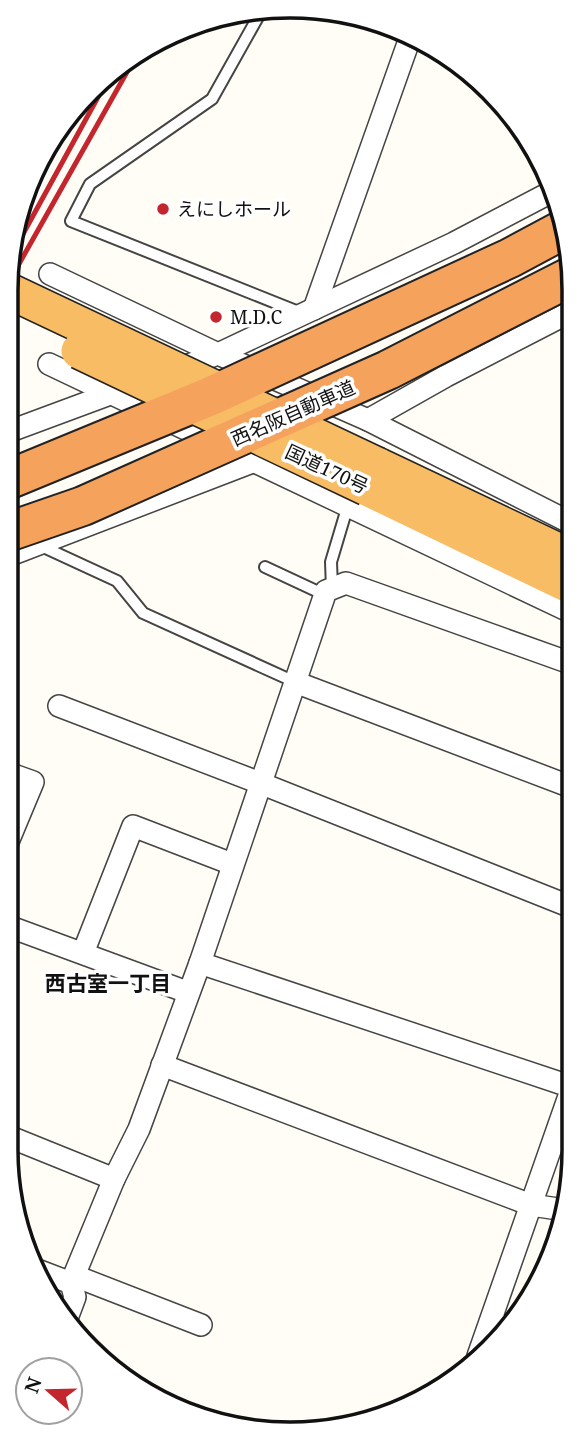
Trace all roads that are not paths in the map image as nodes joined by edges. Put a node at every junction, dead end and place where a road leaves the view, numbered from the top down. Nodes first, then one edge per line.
1 (256, 20) edge
2 (408, 44) edge
3 (545, 195) edge
4 (556, 233) edge
5 (50, 274) dead end
6 (562, 281) edge
7 (18, 296) edge
8 (309, 312) junction
9 (562, 316) edge
10 (18, 322) edge
11 (218, 354) junction
12 (49, 364) dead end
13 (112, 393) junction
14 (368, 420) junction
15 (18, 428) edge
16 (255, 461) junction
17 (18, 476) edge
18 (364, 486) junction
19 (562, 518) edge
20 (22, 539) edge
21 (562, 554) edge
22 (265, 567) dead end
23 (562, 582) edge
24 (329, 592) junction
25 (562, 606) edge
26 (562, 660) edge
27 (295, 682) junction
28 (60, 706) dead end
29 (18, 777) edge
30 (260, 783) junction
31 (562, 783) edge
32 (18, 818) edge
33 (232, 864) junction
34 (562, 903) edge
35 (18, 930) edge
36 (83, 953) junction
37 (200, 963) junction
38 (187, 992) junction
39 (162, 1065) junction
40 (562, 1079) edge
41 (562, 1115) edge
42 (18, 1140) edge
43 (114, 1179) junction
44 (531, 1205) junction
45 (556, 1209) edge
46 (47, 1272) edge
47 (73, 1279) junction
48 (70, 1310) edge
49 (492, 1318) junction
50 (503, 1320) edge
51 (201, 1325) dead end
52 (483, 1343) edge

1 - 8 lane
2 - 8 street
3 - 8 street
4 - 17 highway, bridge
5 - 11 street
6 - 20 highway, 西名阪自動車道, bridge
7 - 18 highway, 国道170号, bridge
8 - 11 street
9 - 14 street
10 - 18 highway, 国道170号, bridge
11 - 13 street
11 - 14 street
12 - 13 street
13 - 15 street
13 - 16 street
14 - 19 street
16 - 18 street
16 - 20 street
18 - 21 highway, 国道170号
18 - 23 highway, 国道170号
18 - 24 lane
18 - 25 street
20 - 27 lane
22 - 24 lane
24 - 26 street
24 - 27 street
27 - 30 street
27 - 31 street
28 - 30 street
29 - 32 street
30 - 33 street
30 - 34 street
33 - 36 street
33 - 37 street
35 - 36 street
36 - 38 street
37 - 38 street
37 - 40 street
38 - 39 street
39 - 43 street
39 - 44 street
41 - 44 street
42 - 43 street
43 - 47 street
44 - 45 street
44 - 49 street
46 - 47 street
47 - 48 street
47 - 51 street
49 - 50 lane
49 - 52 street

